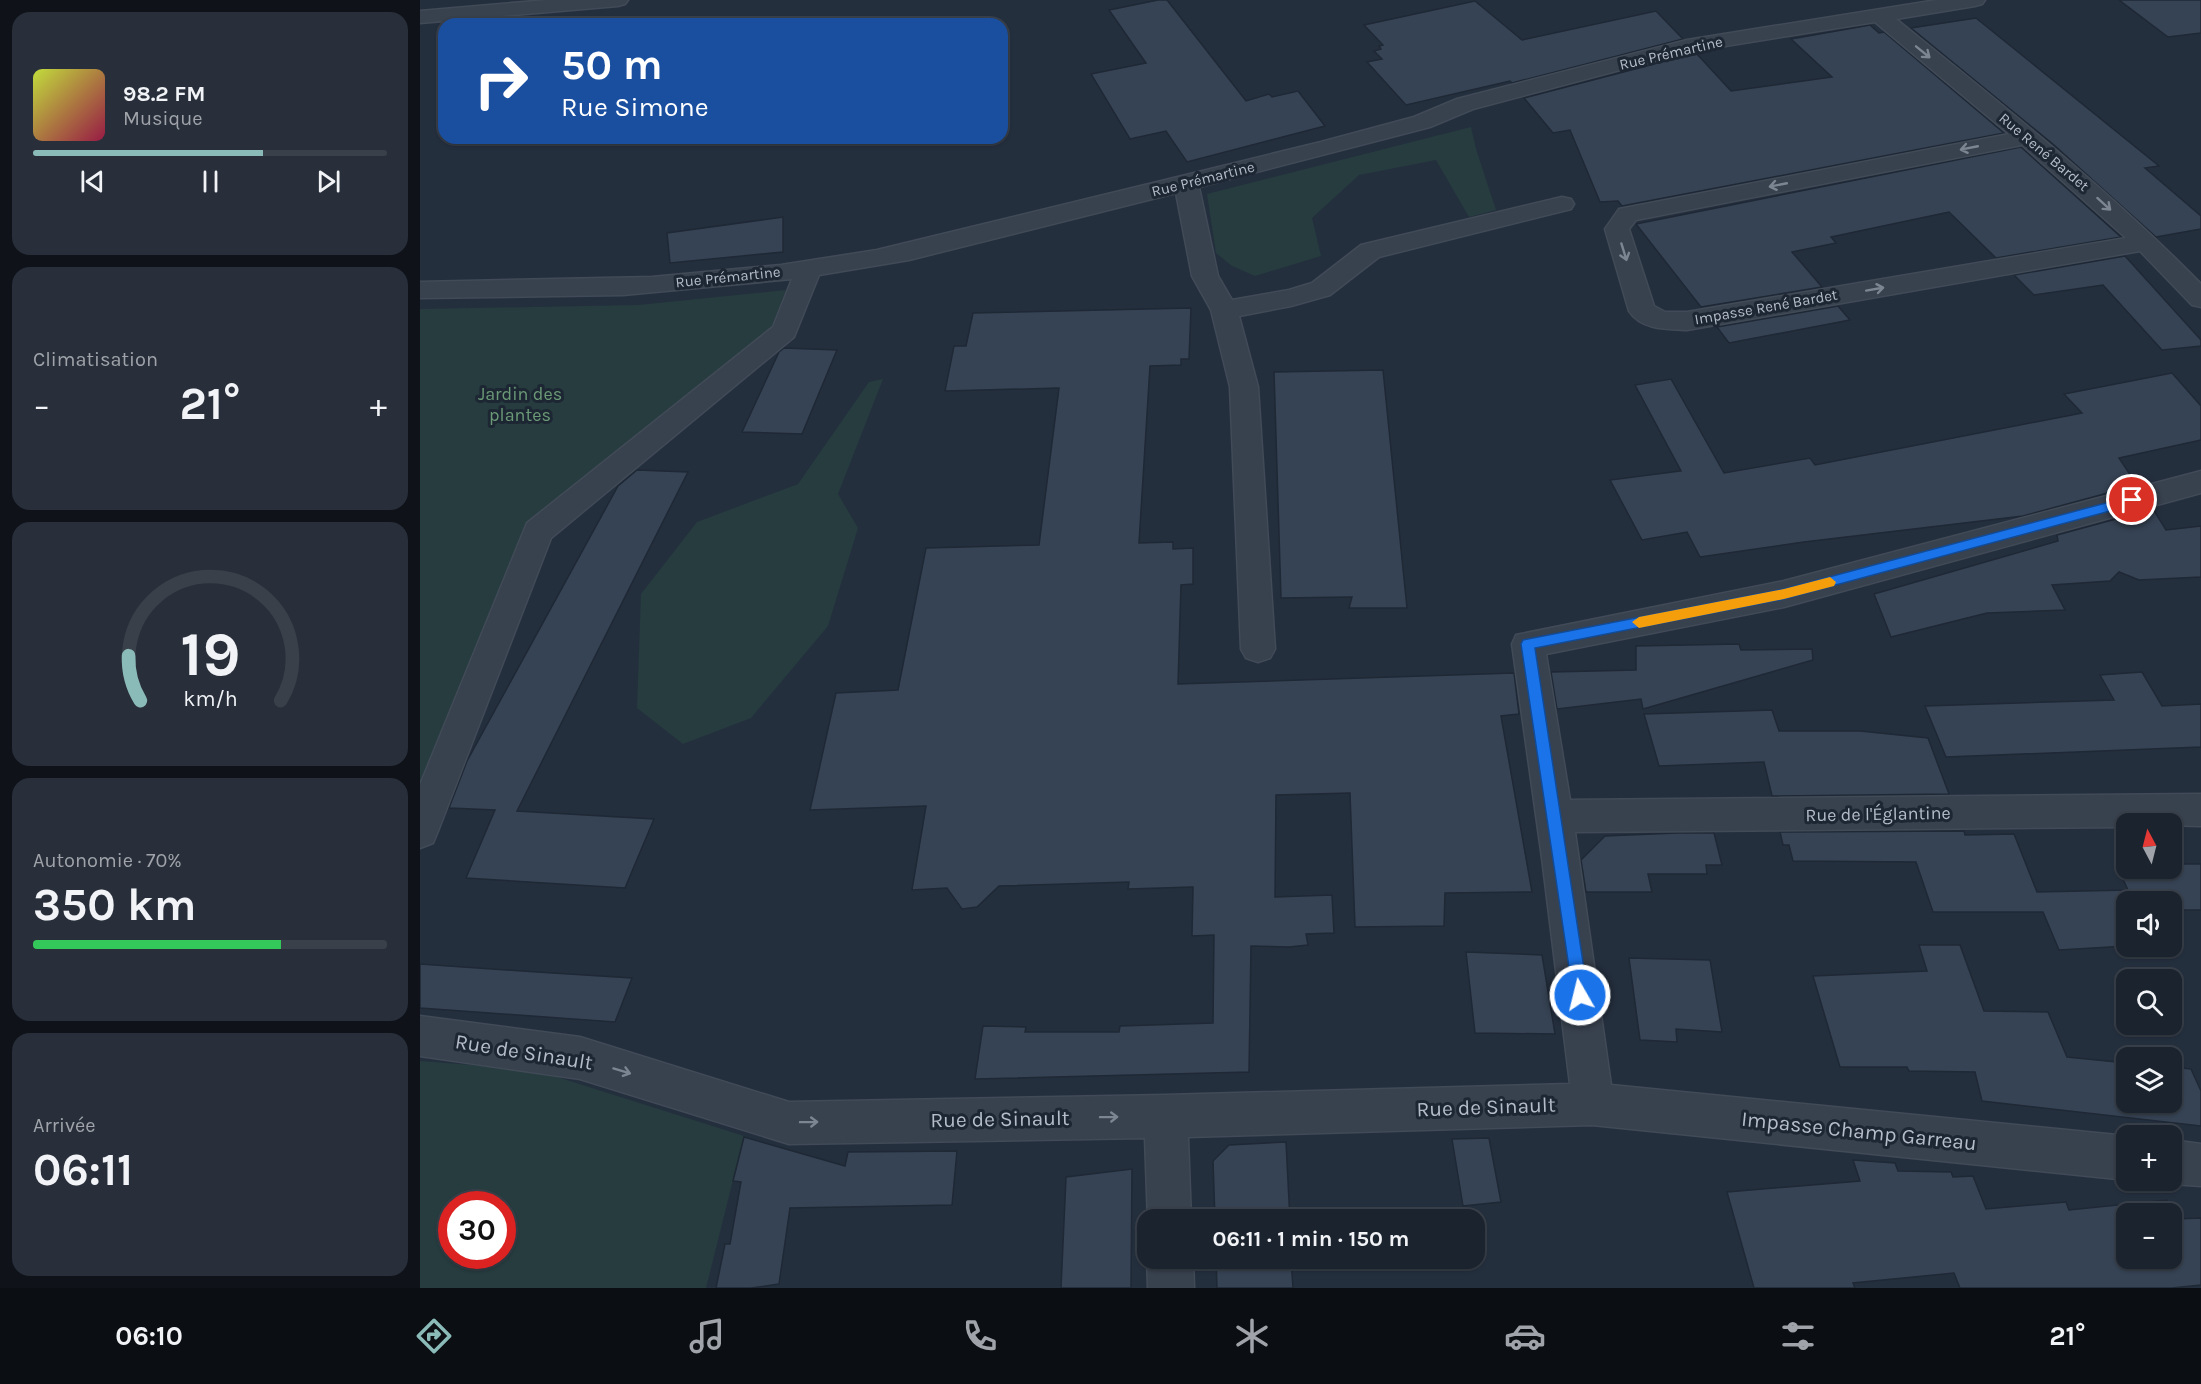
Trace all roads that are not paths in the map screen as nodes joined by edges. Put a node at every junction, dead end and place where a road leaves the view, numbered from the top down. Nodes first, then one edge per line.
1 (618, 0) edge
2 (1975, 0) edge
3 (1878, 14) junction
4 (420, 17) edge
5 (2027, 137) junction
6 (1186, 183) junction
7 (1562, 204) dead end
8 (2146, 242) junction
9 (808, 270) junction
10 (420, 290) edge
11 (2201, 299) edge
12 (1224, 310) junction
13 (2201, 482) edge
14 (1258, 650) dead end
15 (2201, 810) edge
16 (1554, 816) junction
17 (420, 831) edge
18 (420, 1036) edge
19 (1592, 1104) junction
20 (1166, 1116) junction
21 (2116, 1157) edge
22 (1169, 1209) edge
23 (1170, 1269) edge
24 (1171, 1288) edge

1 - 4 street
2 - 3 street, Rue Prémartine
3 -> 5 street, Rue René Bardet
3 - 6 street, Rue Prémartine
5 -> 8 street, Rue René Bardet
5 -> 8 street, Impasse René Bardet
6 - 9 street, Rue Prémartine
6 - 12 street
7 - 12 street
8 - 11 street, Rue René Bardet
9 - 10 street, Rue Prémartine
9 - 17 street
12 - 14 street
13 - 16 street
15 - 16 street, Rue de l'Églantine
16 - 19 street
18 -> 20 street, Rue de Sinault
19 - 20 street, Rue de Sinault
19 - 21 street, Impasse Champ Garreau
20 - 22 street
23 - 24 street

